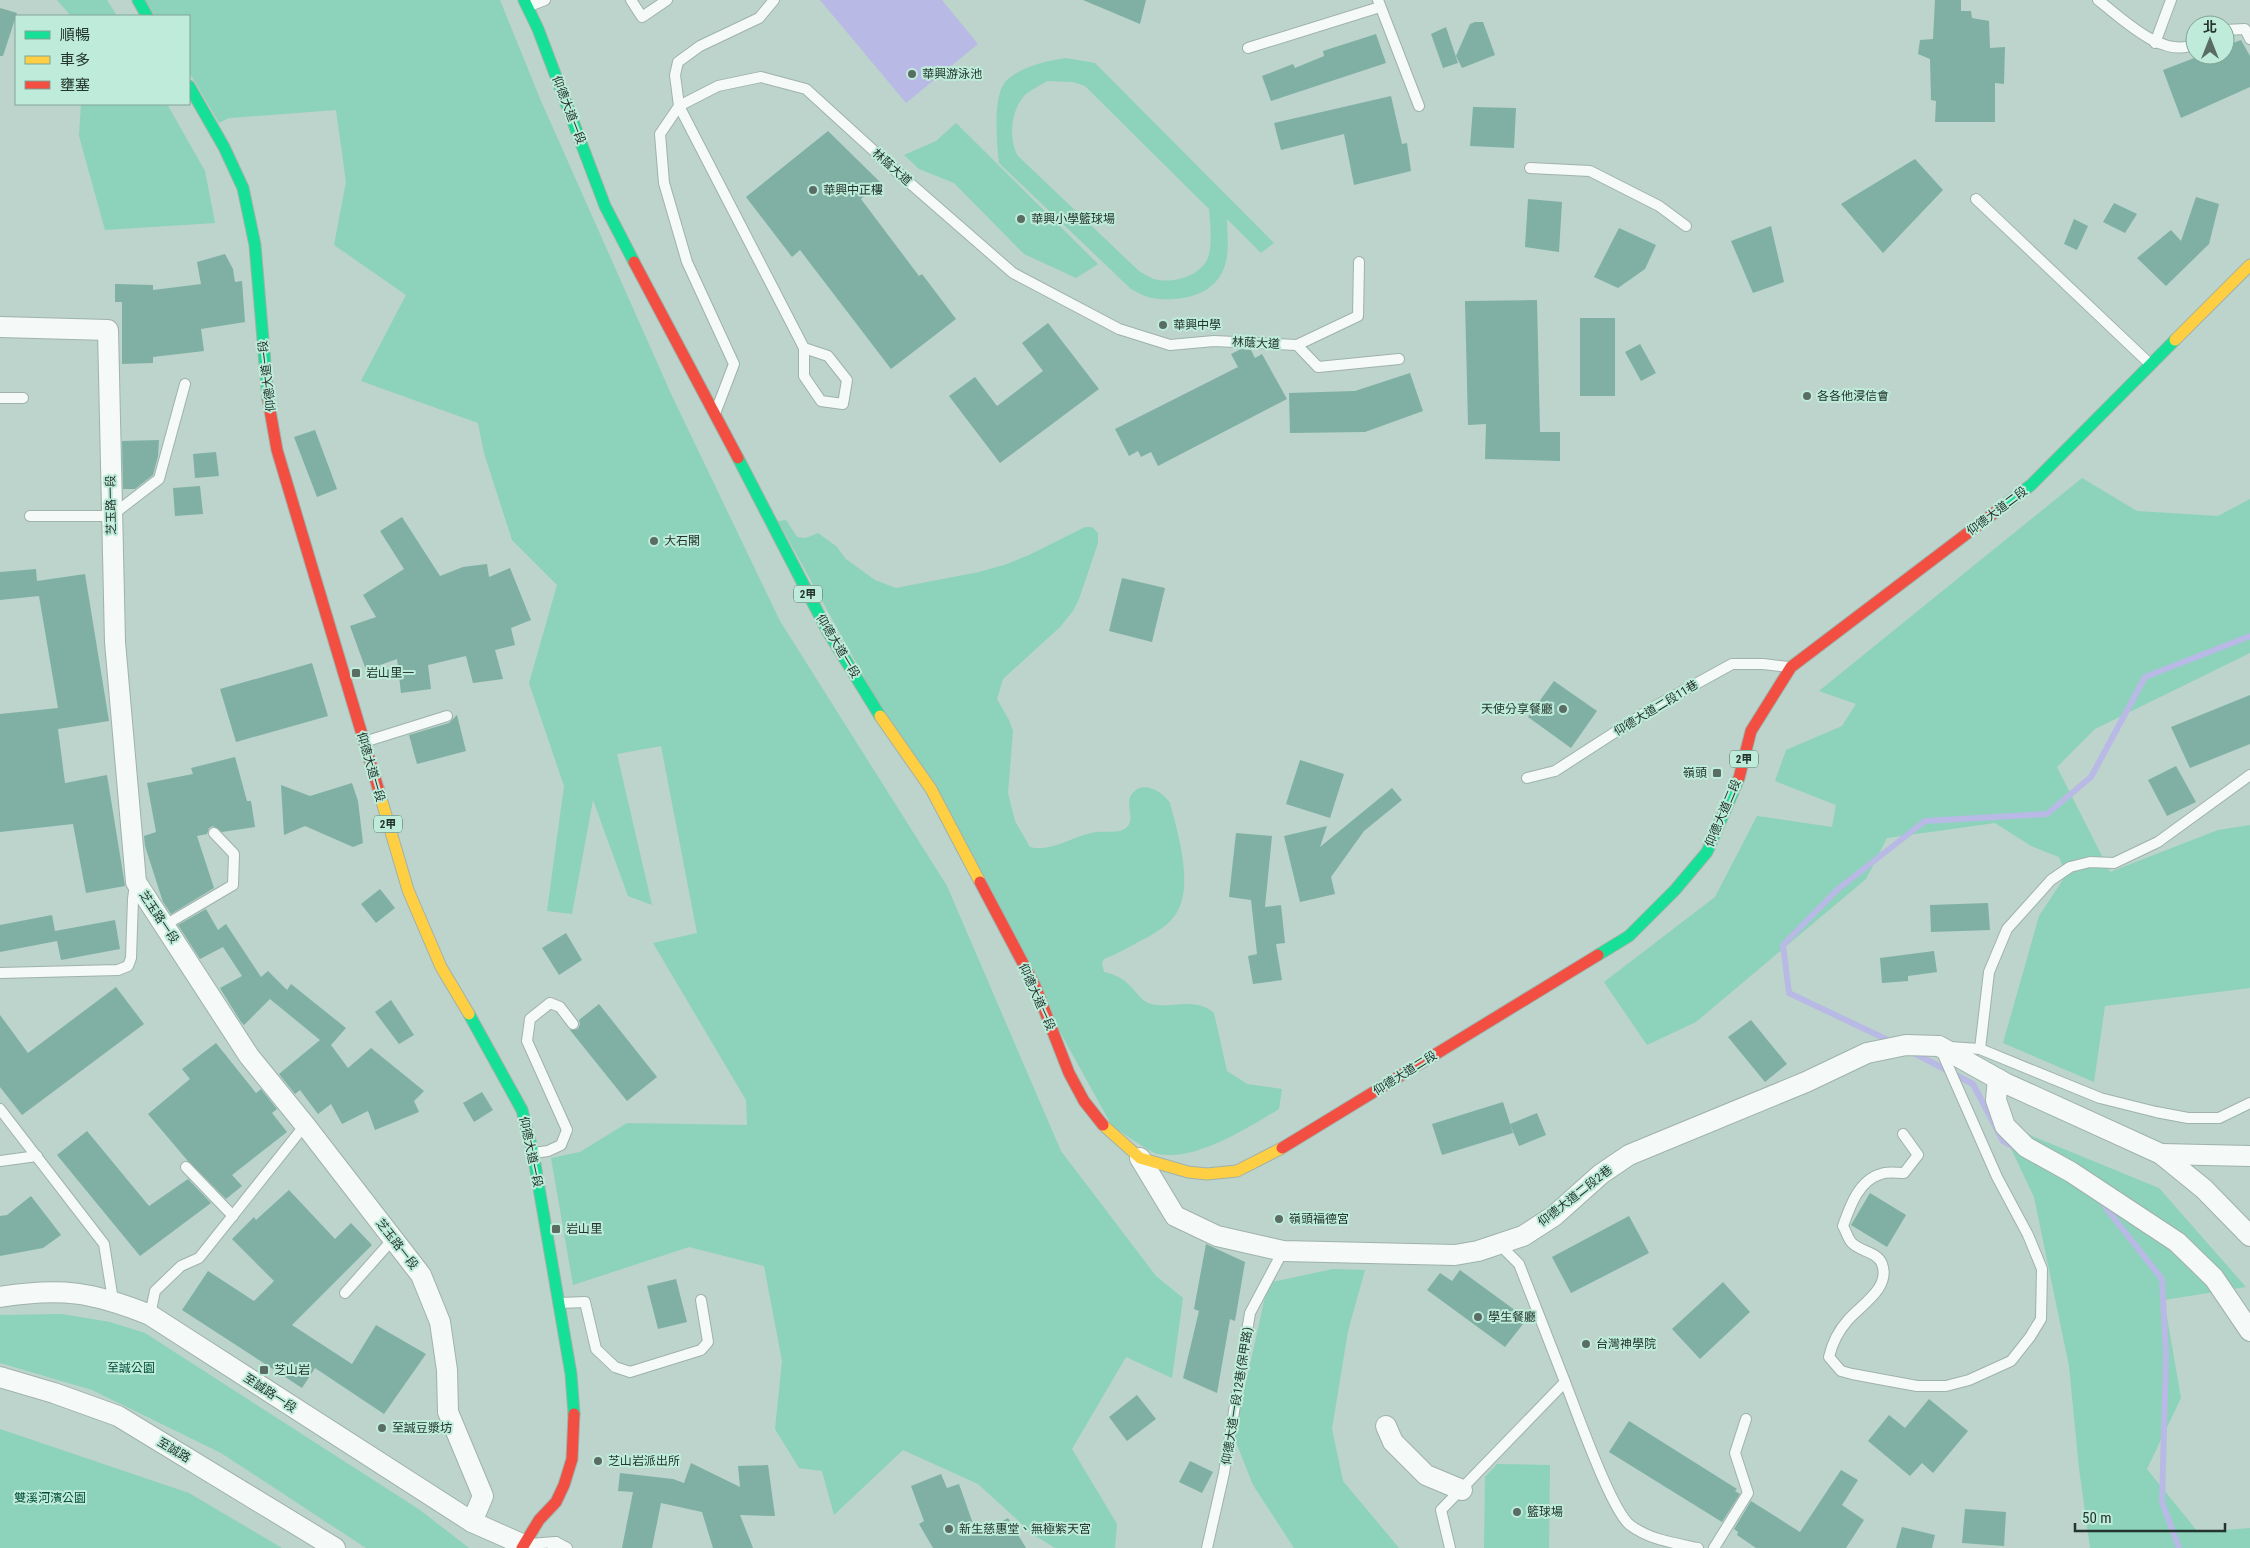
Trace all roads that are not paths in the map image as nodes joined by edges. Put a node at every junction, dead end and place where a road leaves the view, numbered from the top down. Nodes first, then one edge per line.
1 (138, 0) edge
2 (545, 0) edge
3 (632, 0) edge
4 (667, 0) edge
5 (774, 0) edge
6 (2098, 0) edge
7 (2171, 0) edge
8 (1379, 3) edge
9 (526, 4) edge
10 (147, 15) edge
11 (2235, 30) edge
12 (2250, 39) edge
13 (2155, 43) junction
14 (1248, 48) dead end
15 (2185, 48) edge
16 (190, 88) edge
17 (679, 106) junction
18 (1419, 106) dead end
19 (1530, 168) dead end
20 (1976, 199) dead end
21 (1686, 226) dead end
22 (1359, 262) dead end
23 (2250, 265) edge
24 (0, 328) edge
25 (1297, 345) junction
26 (804, 348) junction
27 (1399, 358) dead end
28 (2151, 365) junction
29 (185, 384) dead end
30 (0, 398) edge
31 (23, 398) dead end
32 (714, 415) junction
33 (30, 516) dead end
34 (111, 516) junction
35 (1791, 668) junction
36 (447, 716) dead end
37 (363, 742) junction
38 (2250, 775) edge
39 (1527, 778) dead end
40 (214, 833) dead end
41 (136, 882) junction
42 (165, 925) junction
43 (0, 973) edge
44 (573, 1024) dead end
45 (1939, 1046) junction
46 (1980, 1049) junction
47 (1998, 1079) junction
48 (2250, 1103) edge
49 (0, 1109) edge
50 (305, 1125) junction
51 (1903, 1134) dead end
52 (532, 1153) junction
53 (2161, 1154) junction
54 (37, 1156) junction
55 (2250, 1156) edge
56 (1140, 1158) junction
57 (0, 1161) edge
58 (186, 1166) dead end
59 (233, 1216) junction
60 (2250, 1236) edge
61 (393, 1239) junction
62 (1499, 1244) junction
63 (1283, 1251) junction
64 (345, 1293) dead end
65 (0, 1297) edge
66 (113, 1300) junction
67 (701, 1300) dead end
68 (559, 1303) junction
69 (150, 1315) junction
70 (2250, 1331) edge
71 (0, 1377) edge
72 (1565, 1382) junction
73 (1746, 1419) dead end
74 (1386, 1426) dead end
75 (1462, 1490) junction
76 (472, 1522) junction
77 (555, 1545) edge
78 (522, 1547) edge
79 (335, 1548) edge
80 (567, 1548) edge
81 (1207, 1548) edge
82 (1450, 1548) edge
83 (1698, 1548) edge
84 (1714, 1548) edge

1 - 10 main road
2 - 9 lane
3 - 4 lane
5 - 17 lane
6 - 13 lane
7 - 13 lane
8 - 14 lane
8 - 18 lane
9 - 32 main road, 仰德大道一段 / 2甲
11 - 12 lane
13 - 15 lane
16 - 37 main road, 仰德大道一段 / 2甲
17 - 25 lane, 林蔭大道
17 - 26 lane
17 - 32 lane, 林蔭大道
19 - 21 lane
20 - 28 lane
22 - 25 lane, 林蔭大道
23 - 28 main road, 仰德大道二段 / 2甲
24 - 34 street, 芝玉路一段
25 - 27 lane
26 - 26 lane
28 - 35 main road, 仰德大道二段 / 2甲
29 - 34 lane
30 - 31 lane
32 - 56 main road, 仰德大道一段 / 2甲
33 - 34 lane
34 - 41 street, 芝玉路一段
35 - 39 lane, 仰德大道二段11巷
35 - 56 main road, 仰德大道二段 / 2甲
36 - 37 lane
37 - 52 main road, 仰德大道一段 / 2甲
38 - 46 lane
40 - 42 lane
41 - 42 street, 芝玉路一段
41 - 43 lane
42 - 50 street, 芝玉路一段
44 - 52 lane
45 - 46 lane
45 - 47 street
45 - 51 lane
45 - 62 street, 仰德大道二段2巷
46 - 48 lane
47 - 53 street
47 - 70 street
49 - 54 lane
50 - 59 lane
50 - 61 street, 芝玉路一段
52 - 68 main road, 仰德大道一段 / 2甲
53 - 55 street
53 - 60 street
54 - 57 lane
54 - 66 lane
56 - 63 street, 仰德大道二段2巷
58 - 59 lane
59 - 69 lane
61 - 64 lane
61 - 76 street, 芝玉路一段
62 - 63 street, 仰德大道二段2巷
62 - 72 lane
63 - 81 lane, 仰德大道一段12巷(保甲路)
65 - 66 street, 至誠路一段
66 - 69 street, 至誠路一段
67 - 68 lane
68 - 78 main road, 仰德大道一段 / 2甲
69 - 76 street, 至誠路一段
71 - 79 street, 至誠路
72 - 75 lane
72 - 83 lane
73 - 84 lane
74 - 75 street
75 - 82 lane
76 - 78 street, 至誠路一段
77 - 78 lane
77 - 80 lane

